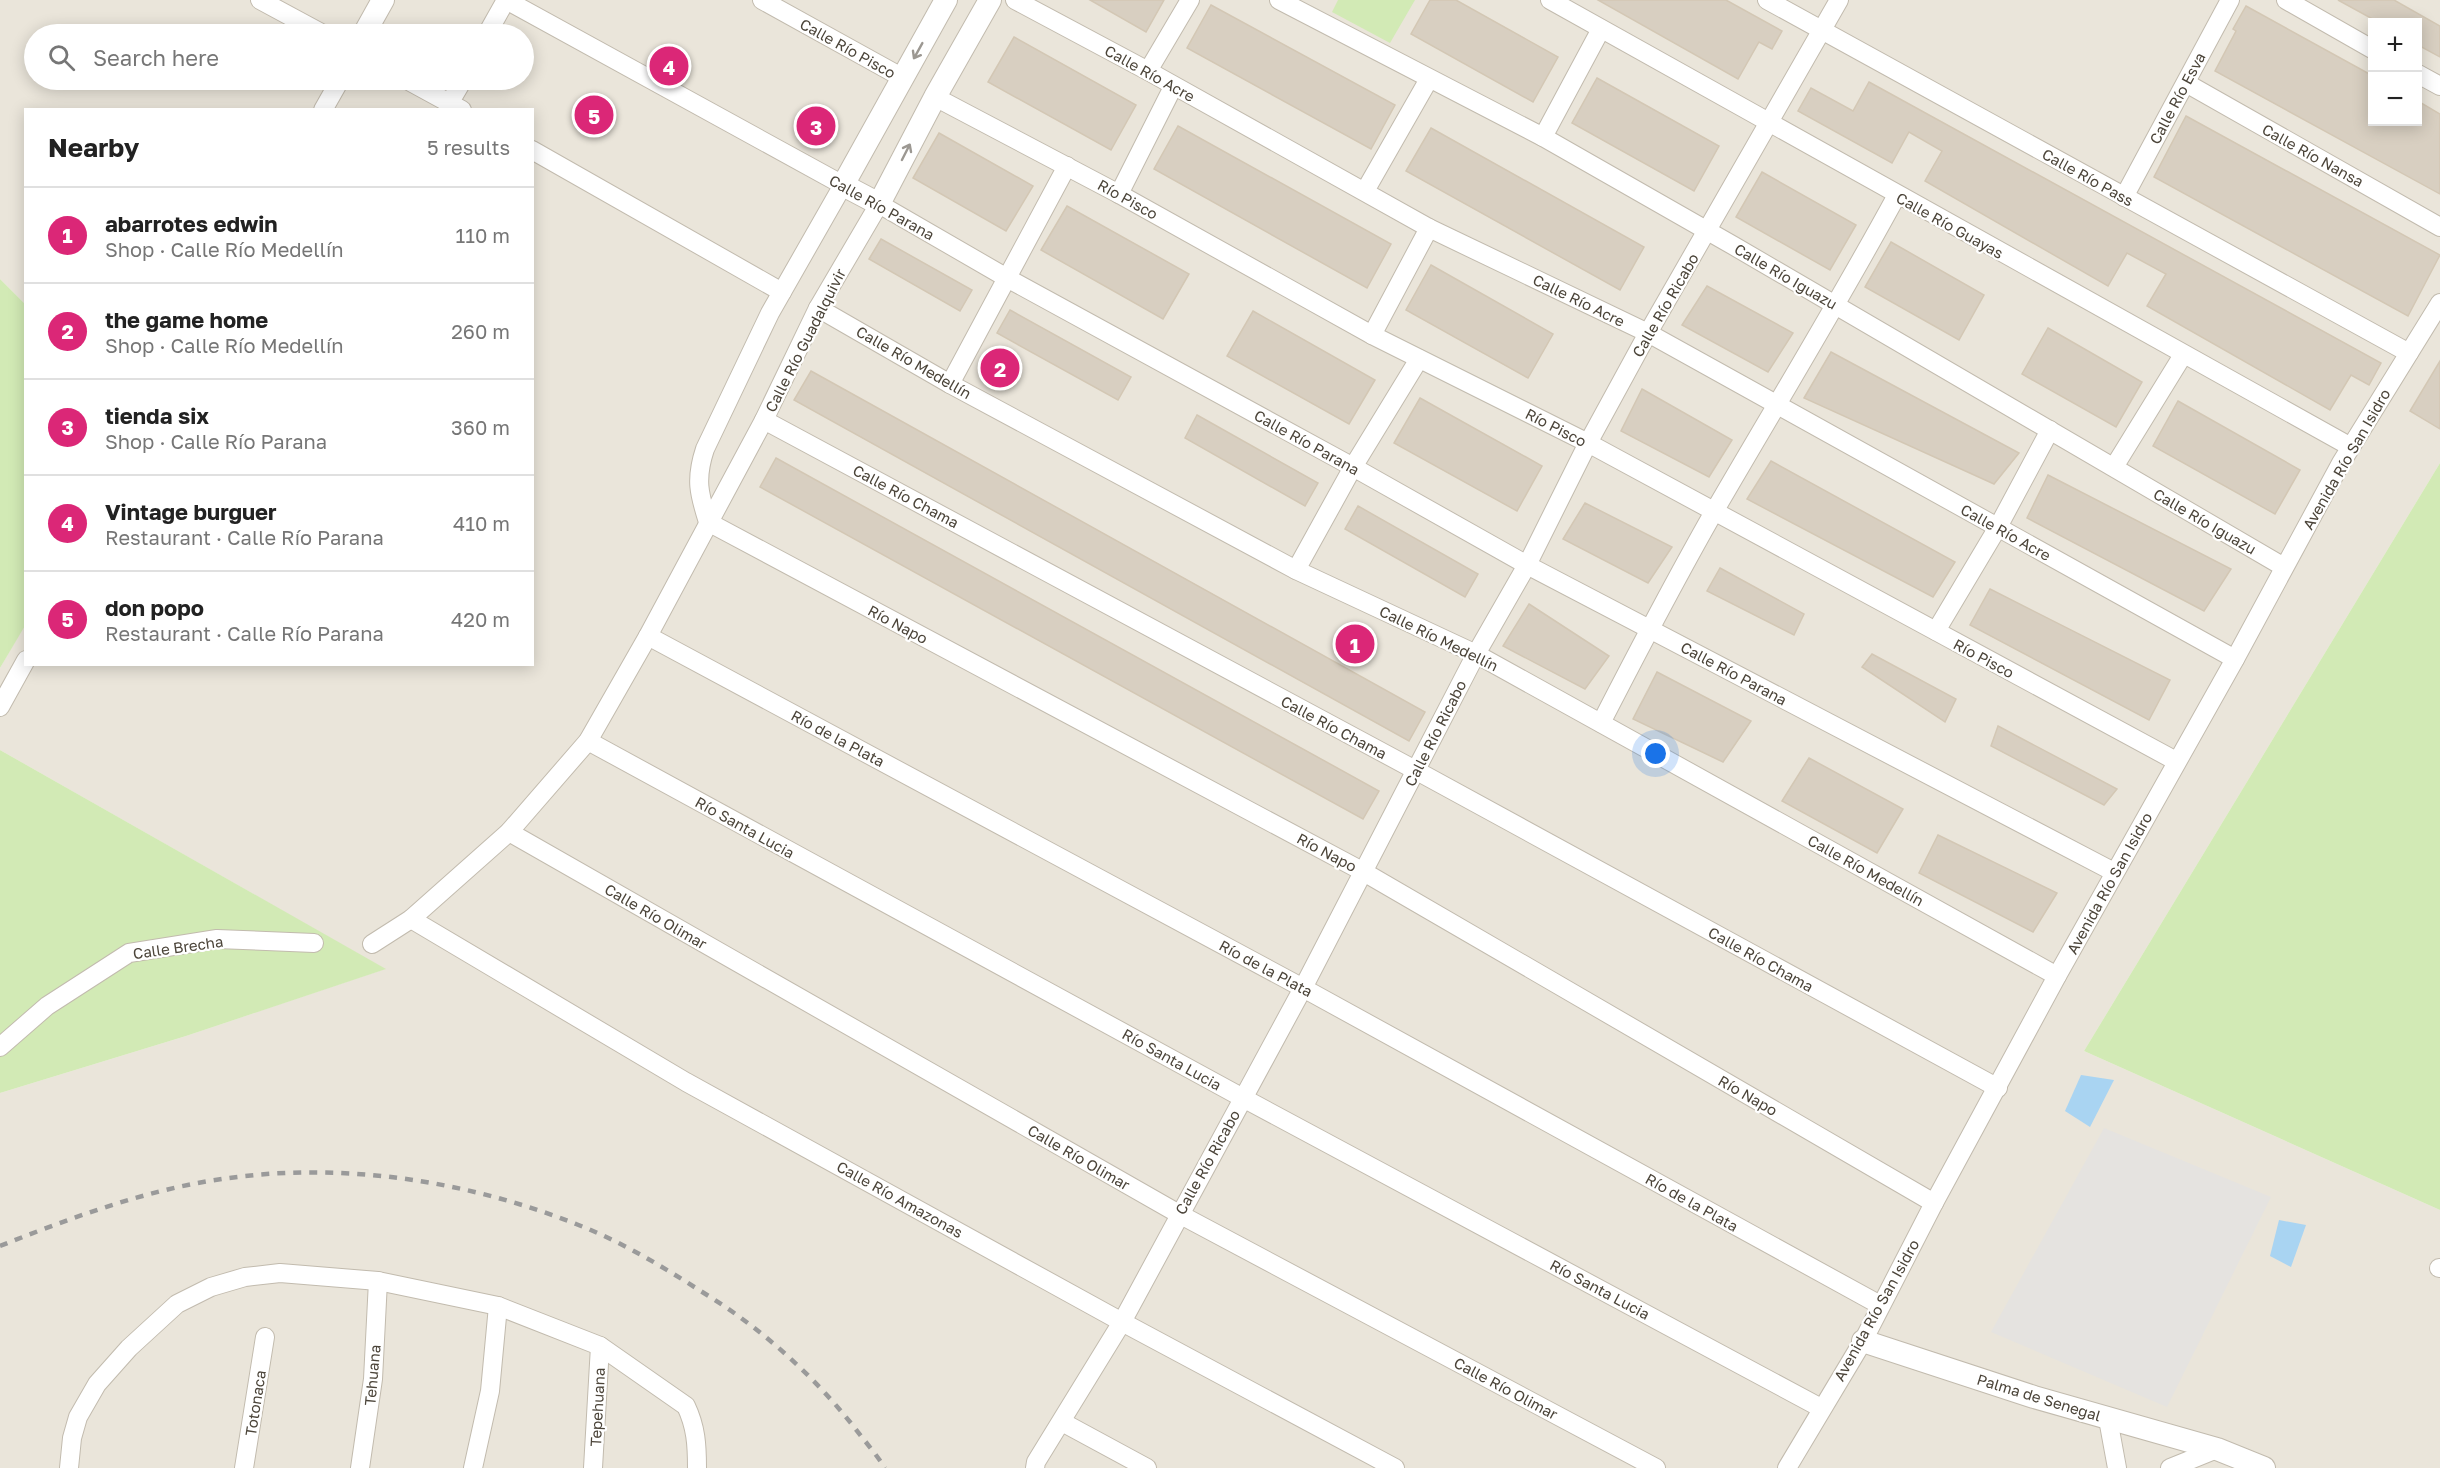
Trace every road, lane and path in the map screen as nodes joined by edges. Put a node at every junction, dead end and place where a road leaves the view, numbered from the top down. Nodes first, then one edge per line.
1 (260, 0) edge
2 (383, 0) edge
3 (506, 0) edge
4 (762, 0) edge
5 (946, 0) edge
6 (990, 0) edge
7 (1015, 0) edge
8 (1190, 0) edge
9 (1279, 0) edge
10 (1550, 0) edge
11 (1767, 0) edge
12 (1839, 0) edge
13 (2230, 0) edge
14 (2286, 0) edge
15 (304, 24) edge
16 (370, 24) edge
17 (493, 24) edge
18 (1601, 29) junction
19 (1822, 31) junction
20 (2368, 46) edge
21 (1148, 71) junction
22 (2422, 76) edge
23 (903, 78) junction
24 (1429, 79) junction
25 (2186, 83) junction
26 (2440, 86) edge
27 (1173, 87) junction
28 (334, 90) edge
29 (425, 90) edge
30 (460, 90) edge
31 (935, 96) junction
32 (456, 106) edge
33 (324, 108) edge
34 (1768, 123) junction
35 (1543, 137) junction
36 (534, 151) edge
37 (1067, 166) junction
38 (843, 185) junction
39 (1365, 191) junction
40 (1119, 194) junction
41 (1897, 195) junction
42 (2124, 197) junction
43 (879, 204) junction
44 (2440, 226) edge
45 (1429, 228) junction
46 (1707, 230) junction
47 (1007, 278) junction
48 (782, 292) junction
49 (2440, 303) edge
50 (1837, 306) junction
51 (818, 308) junction
52 (1648, 333) junction
53 (1372, 335) junction
54 (2409, 353) junction
55 (2183, 355) junction
56 (1419, 358) junction
57 (950, 384) junction
58 (1777, 406) junction
59 (764, 420) junction
60 (2050, 430) junction
61 (1588, 443) junction
62 (2350, 447) junction
63 (1353, 466) junction
64 (2115, 467) junction
65 (1715, 511) junction
66 (708, 522) junction
67 (1998, 527) junction
68 (1527, 565) junction
69 (2284, 567) junction
70 (1296, 570) junction
71 (1649, 629) junction
72 (1936, 631) junction
73 (648, 636) junction
74 (1476, 654) junction
75 (2235, 659) junction
76 (24, 664) edge
77 (0, 707) edge
78 (1601, 723) junction
79 (588, 741) junction
80 (2176, 762) junction
81 (1417, 771) junction
82 (509, 832) junction
83 (1362, 871) junction
84 (2114, 872) junction
85 (411, 920) junction
86 (314, 943) dead end
87 (372, 944) dead end
88 (2057, 976) junction
89 (1303, 988) junction
90 (2, 1043) edge
91 (1998, 1089) junction
92 (1243, 1098) junction
93 (1934, 1203) junction
94 (1179, 1214) junction
95 (378, 1281) junction
96 (1880, 1305) junction
97 (498, 1306) junction
98 (1122, 1322) junction
99 (265, 1338) dead end
100 (1863, 1341) junction
101 (600, 1346) junction
102 (1821, 1408) junction
103 (2108, 1419) junction
104 (1062, 1422) junction
105 (2217, 1449) junction
106 (69, 1468) edge
107 (244, 1468) edge
108 (360, 1468) edge
109 (473, 1468) edge
110 (593, 1468) edge
111 (697, 1468) edge
112 (1035, 1468) edge
113 (1147, 1468) edge
114 (1395, 1468) edge
115 (1656, 1468) edge
116 (1786, 1468) edge
117 (2117, 1468) edge
118 (2170, 1468) edge
119 (2264, 1468) edge

1 - 15 street
2 - 16 street
3 - 17 street
3 - 38 street, Calle Río Parana
4 - 23 street, Calle Río Pisco
5 -> 23 street
6 - 31 street, Calle Río Guadalquivir
7 - 21 street, Calle Río Acre
8 - 21 street
9 - 24 street, Calle Río Iguazu
10 - 18 street, Calle Río Guayas
11 - 19 street, Calle Río Pass
12 - 19 street, Calle Río Ricabo
13 - 25 street, Calle Río Esva
14 - 20 street
18 - 34 street, Calle Río Guayas
18 - 35 street
19 - 34 street, Calle Río Ricabo
19 - 42 street, Calle Río Pass
21 - 27 street, Calle Río Acre
22 - 26 street
23 - 38 street
24 - 35 street, Calle Río Iguazu
24 - 39 street
25 - 42 street, Calle Río Esva
25 - 44 street, Calle Río Nansa
27 - 39 street, Calle Río Acre
27 - 40 street
28 - 33 street
29 - 32 street
30 - 32 street
31 - 37 street, Río Pisco
43 -> 31 street, Calle Río Guadalquivir
34 - 41 street, Calle Río Guayas
34 - 46 street, Calle Río Ricabo
35 - 46 street, Calle Río Iguazu
36 - 48 street
37 - 40 street, Río Pisco
37 - 47 street
38 - 43 street, Calle Río Parana
38 - 48 street
39 - 45 street, Calle Río Acre
40 - 53 street, Río Pisco
41 - 50 street
41 - 55 street, Calle Río Guayas
42 - 54 street, Calle Río Pass
43 - 47 street, Calle Río Parana
43 - 51 street, Calle Río Guadalquivir
45 - 52 street, Calle Río Acre
45 - 53 street
46 - 50 street, Calle Río Iguazu
46 - 52 street, Calle Río Ricabo
47 - 57 street
47 - 63 street, Calle Río Parana
48 - 66 street
49 - 54 street, Avenida Río San Isidro
50 - 58 street
50 - 60 street, Calle Río Iguazu
51 - 57 street, Calle Río Medellín
51 - 59 street, Calle Río Guadalquivir
52 - 58 street, Calle Río Acre
52 - 61 street, Calle Río Ricabo
53 - 56 street, Río Pisco
54 - 62 street, Avenida Río San Isidro
55 - 62 street, Calle Río Guayas
55 - 64 street
56 - 61 street, Río Pisco
56 - 63 street
57 - 70 street, Calle Río Medellín
58 - 65 street
58 - 67 street, Calle Río Acre
59 - 66 street, Calle Río Guadalquivir
59 - 81 street, Calle Río Chama
60 - 64 street, Calle Río Iguazu
60 - 67 street
61 - 65 street, Río Pisco
61 - 68 street, Calle Río Ricabo
62 - 69 street, Avenida Río San Isidro
63 - 68 street, Calle Río Parana
63 - 70 street
64 - 69 street, Calle Río Iguazu
65 - 71 street
65 - 72 street, Río Pisco
66 - 73 street, Calle Río Guadalquivir
66 - 83 street, Río Napo
67 - 72 street
67 - 75 street, Calle Río Acre
68 - 71 street, Calle Río Parana
68 - 74 street, Calle Río Ricabo
69 - 75 street, Avenida Río San Isidro
70 - 74 street, Calle Río Medellín
71 - 78 street
71 - 84 street, Calle Río Parana
72 - 80 street, Río Pisco
73 - 79 street, Calle Río Guadalquivir
73 - 89 street, Río de la Plata
74 - 78 street, Calle Río Medellín
74 - 81 street, Calle Río Ricabo
75 - 80 street, Avenida Río San Isidro
76 - 77 street
78 - 88 street, Calle Río Medellín
79 - 82 street, Calle Río Guadalquivir
79 - 92 street, Río Santa Lucia
80 - 84 street, Avenida Río San Isidro
81 - 83 street, Calle Río Ricabo
81 - 91 street, Calle Río Chama
82 - 85 street, Calle Río Guadalquivir
82 - 94 street, Calle Río Olimar
83 - 89 street, Calle Río Ricabo
83 - 93 street, Río Napo
84 - 88 street, Avenida Río San Isidro
85 - 87 street, Calle Río Guadalquivir
85 - 98 street, Calle Río Amazonas
86 - 90 street, Calle Brecha
88 - 91 street, Avenida Río San Isidro
89 - 92 street, Calle Río Ricabo
89 - 96 street, Río de la Plata
91 - 93 street, Avenida Río San Isidro
92 - 94 street, Calle Río Ricabo
92 - 102 street, Río Santa Lucia
93 - 96 street, Avenida Río San Isidro
94 - 98 street, Calle Río Ricabo
94 - 115 street, Calle Río Olimar
95 - 97 street
95 - 106 street
95 - 108 street, Tehuana
96 - 100 street, Avenida Río San Isidro
97 - 101 street
97 - 109 street
98 - 104 street, Calle Río Ricabo
98 - 114 street, Calle Río Amazonas
99 - 107 street, Totonaca
100 - 102 street, Avenida Río San Isidro
100 - 103 street, Palma de Senegal
101 - 110 street, Tepehuana
101 - 111 street
102 - 116 street, Avenida Río San Isidro
103 - 105 street, Palma de Senegal
103 - 117 street
104 - 112 street, Calle Río Ricabo
104 - 113 street
105 - 118 street
105 - 119 street, Palma de Senegal

